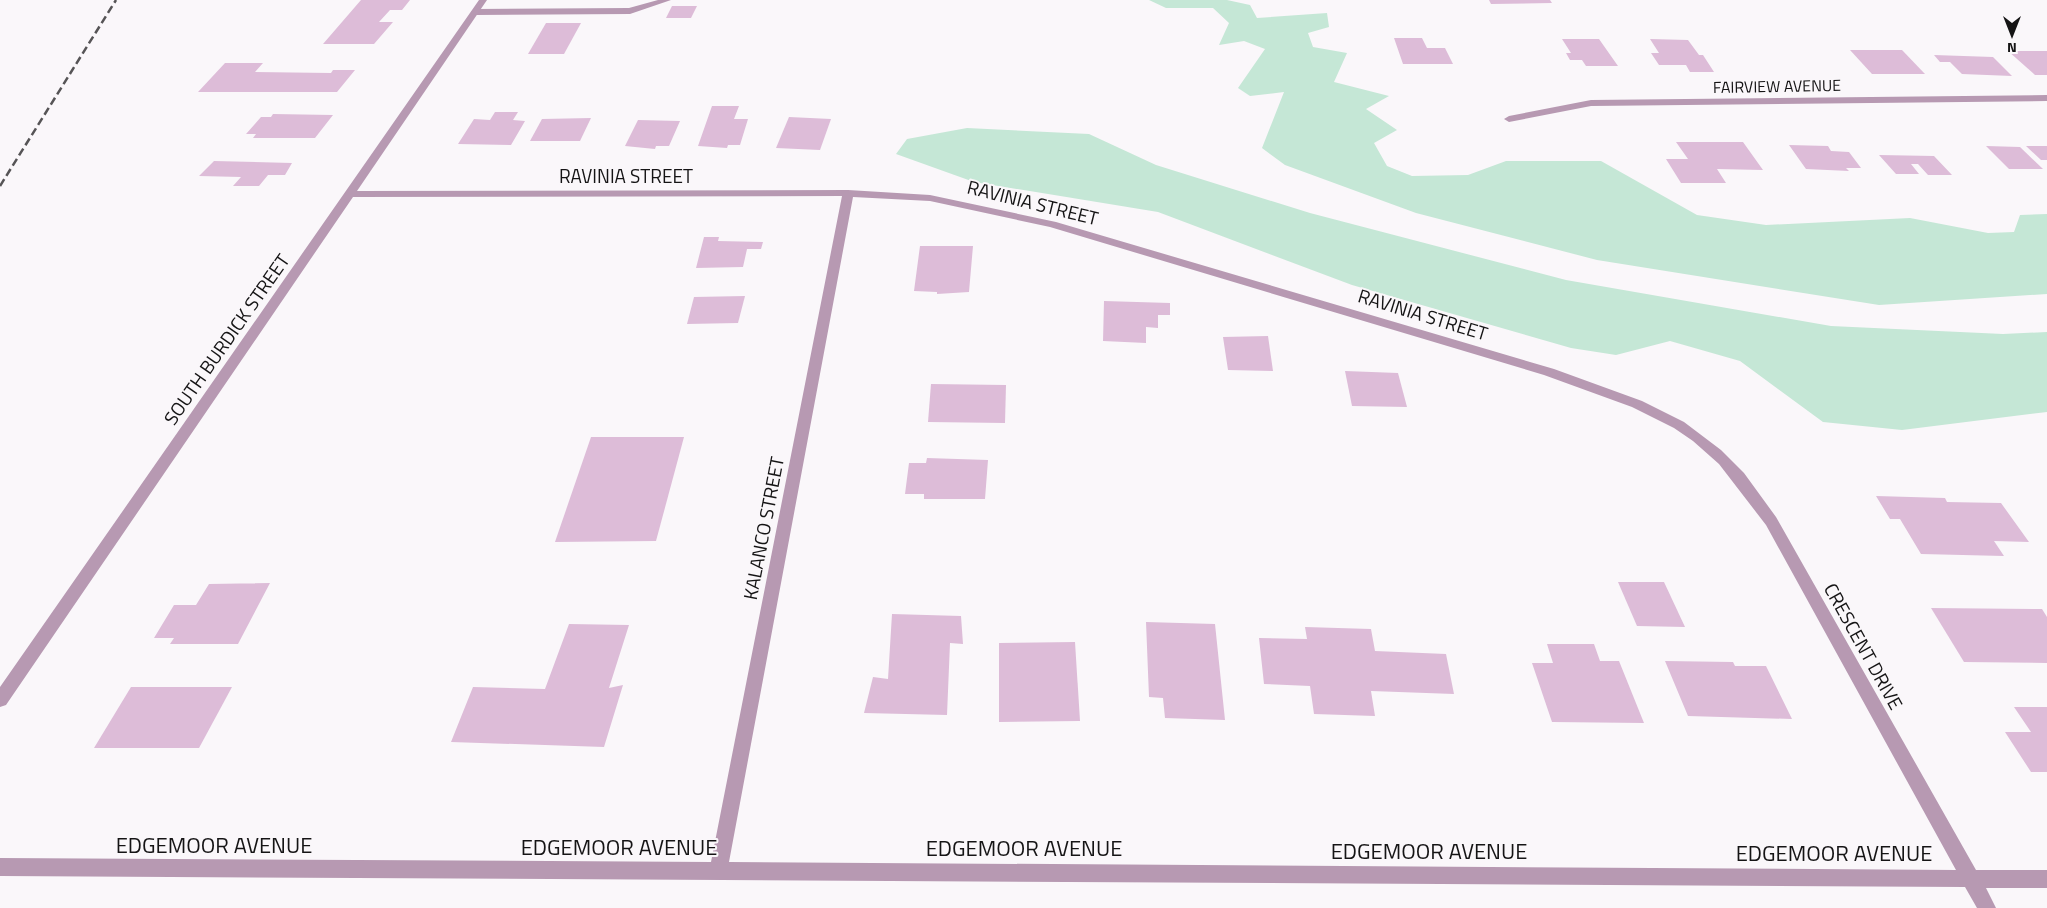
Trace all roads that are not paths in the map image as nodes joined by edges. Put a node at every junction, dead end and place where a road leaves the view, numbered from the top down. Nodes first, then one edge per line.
1 (483, 0) edge
2 (667, 0) edge
3 (475, 12) junction
4 (2047, 98) edge
5 (1509, 119) dead end
6 (848, 193) junction
7 (348, 194) junction
8 (1679, 425) joint
9 (0, 700) edge
10 (0, 867) edge
11 (718, 871) junction
12 (1970, 877) junction
13 (2047, 879) edge
14 (1987, 908) edge

1 - 3 street, SOUTH BURDICK STREET
2 - 3 street
3 - 7 street, SOUTH BURDICK STREET
4 - 5 street, FAIRVIEW AVENUE
6 - 7 street, RAVINIA STREET
6 - 8 street, RAVINIA STREET
6 - 11 street, KALANCO STREET
7 - 9 street, SOUTH BURDICK STREET
8 - 12 street, CRESCENT DRIVE
10 - 11 street, EDGEMOOR AVENUE
11 - 12 street, EDGEMOOR AVENUE
12 - 13 street, EDGEMOOR AVENUE
12 - 14 street, CRESCENT DRIVE

